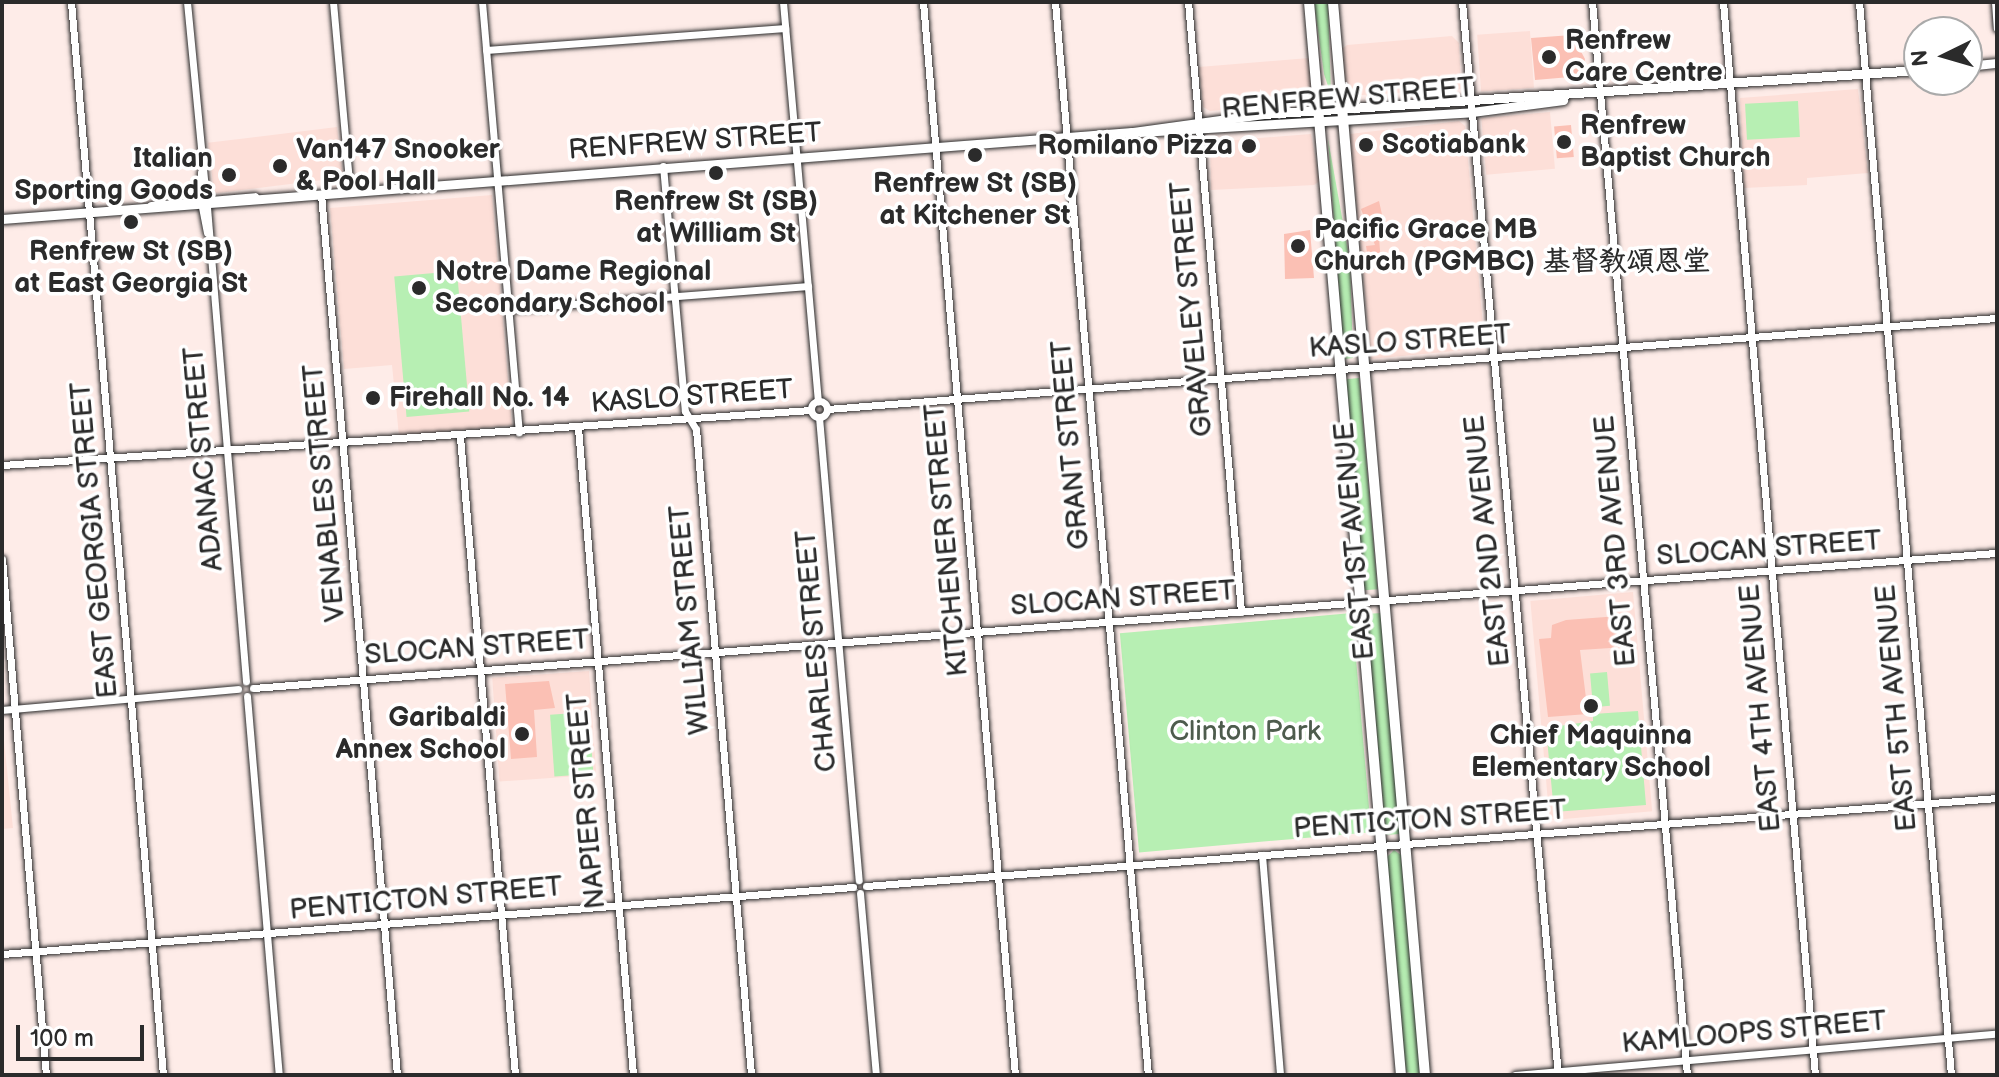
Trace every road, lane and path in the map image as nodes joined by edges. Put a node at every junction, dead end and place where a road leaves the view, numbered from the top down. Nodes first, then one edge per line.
1 (71, 2) edge
2 (187, 2) edge
3 (333, 2) edge
4 (482, 2) edge
5 (783, 2) edge
6 (923, 2) edge
7 (1055, 2) edge
8 (1188, 2) edge
9 (1309, 2) edge
10 (1333, 2) edge
11 (1462, 2) edge
12 (1592, 2) edge
13 (1723, 2) edge
14 (1859, 2) edge
15 (1995, 2) edge
16 (785, 28) junction
17 (1997, 28) edge
18 (486, 50) junction
19 (1903, 71) edge
20 (1865, 75) junction
21 (1730, 86) junction
22 (1600, 96) junction
23 (1566, 98) junction
24 (1470, 99) junction
25 (1340, 108) junction
26 (1318, 110) junction
27 (1472, 112) junction
28 (1198, 120) junction
29 (1341, 122) junction
30 (1319, 123) junction
31 (1132, 132) junction
32 (1199, 133) junction
33 (1067, 137) junction
34 (935, 147) junction
35 (797, 156) junction
36 (663, 166) junction
37 (497, 180) junction
38 (350, 191) junction
39 (321, 194) junction
40 (204, 203) junction
41 (89, 212) junction
42 (2, 219) edge
43 (808, 286) junction
44 (673, 296) junction
45 (508, 309) junction
46 (1997, 318) edge
47 (1886, 327) junction
48 (1750, 336) junction
49 (1621, 348) junction
50 (1491, 358) junction
51 (1364, 367) junction
52 (1340, 368) junction
53 (1221, 379) junction
54 (1089, 389) junction
55 (957, 399) junction
56 (818, 401) junction
57 (827, 409) junction
58 (811, 410) junction
59 (819, 417) junction
60 (690, 419) junction
61 (578, 428) junction
62 (519, 432) junction
63 (460, 437) junction
64 (343, 446) junction
65 (225, 450) junction
66 (110, 455) junction
67 (2, 465) edge
68 (1997, 553) edge
69 (2, 559) edge
70 (1906, 560) junction
71 (1771, 570) junction
72 (1642, 581) junction
73 (1515, 591) junction
74 (1384, 601) junction
75 (1361, 603) junction
76 (1241, 612) junction
77 (1109, 622) junction
78 (977, 632) junction
79 (839, 643) junction
80 (715, 652) junction
81 (598, 661) junction
82 (480, 670) junction
83 (363, 679) junction
84 (246, 681) junction
85 (253, 688) junction
86 (238, 689) junction
87 (247, 696) junction
88 (131, 698) junction
89 (15, 708) junction
90 (2, 710) edge
91 (1997, 798) edge
92 (1927, 803) junction
93 (1792, 814) junction
94 (1665, 824) junction
95 (1538, 833) junction
96 (1406, 844) junction
97 (1382, 845) junction
98 (1262, 855) junction
99 (1130, 864) junction
100 (998, 876) junction
101 (859, 880) junction
102 (866, 886) junction
103 (856, 890) junction
104 (736, 896) junction
105 (618, 905) junction
106 (501, 915) junction
107 (384, 924) junction
108 (266, 933) junction
109 (151, 942) junction
110 (36, 951) junction
111 (2, 954) edge
112 (1997, 1034) edge
113 (1948, 1038) junction
114 (1813, 1050) junction
115 (1686, 1061) junction
116 (1558, 1073) edge
117 (46, 1075) edge
118 (163, 1075) edge
119 (279, 1075) edge
120 (397, 1075) edge
121 (515, 1075) edge
122 (633, 1075) edge
123 (751, 1075) edge
124 (876, 1075) edge
125 (1015, 1075) edge
126 (1148, 1075) edge
127 (1280, 1075) edge
128 (1401, 1075) edge
129 (1425, 1075) edge
130 (1515, 1075) edge
131 (1687, 1075) edge
132 (1815, 1075) edge
133 (1951, 1075) edge

1 - 41 street, EAST GEORGIA STREET
2 - 40 street, ADANAC STREET
3 - 38 street
4 - 18 street
5 - 16 street
6 - 34 street, KITCHENER STREET
7 - 33 street, GRANT STREET
8 - 28 street, GRAVELEY STREET
9 - 26 main road, EAST 1ST AVENUE
10 - 25 main road, EAST 1ST AVENUE
11 - 24 street, EAST 2ND AVENUE
12 - 22 street, EAST 3RD AVENUE
13 - 21 street, EAST 4TH AVENUE
14 - 20 street, EAST 5TH AVENUE
15 - 17 street
16 - 18 street
16 - 35 street
18 - 37 street
19 - 20 street, RENFREW STREET
20 - 21 street, RENFREW STREET
20 - 47 street, EAST 5TH AVENUE
21 - 22 street, RENFREW STREET
21 - 48 street, EAST 4TH AVENUE
22 - 23 street, RENFREW STREET
22 - 49 street, EAST 3RD AVENUE
23 - 24 street, RENFREW STREET
23 - 27 street, RENFREW STREET
24 - 25 street, RENFREW STREET
24 - 27 street, EAST 2ND AVENUE
25 - 26 street, RENFREW STREET
25 - 29 main road, EAST 1ST AVENUE
26 - 28 street, RENFREW STREET
26 - 30 main road, EAST 1ST AVENUE
27 - 29 street, RENFREW STREET
27 - 50 street, EAST 2ND AVENUE
28 - 31 street, RENFREW STREET
28 - 32 street, GRAVELEY STREET
29 - 30 street, RENFREW STREET
29 - 51 main road, EAST 1ST AVENUE
30 - 32 street, RENFREW STREET
30 - 52 main road, EAST 1ST AVENUE
31 - 32 street, RENFREW STREET
31 - 33 street, RENFREW STREET
32 - 53 street, GRAVELEY STREET
33 - 34 street, RENFREW STREET
33 - 54 street, GRANT STREET
34 - 35 street, RENFREW STREET
34 - 55 street, KITCHENER STREET
35 - 36 street, RENFREW STREET
35 - 43 street
36 - 37 street, RENFREW STREET
36 - 44 street, WILLIAM STREET
37 - 38 street, RENFREW STREET
37 - 45 street
38 - 39 street, RENFREW STREET
39 - 40 street, RENFREW STREET
39 - 64 street, VENABLES STREET
40 - 41 street, RENFREW STREET
40 - 65 street, ADANAC STREET
41 - 42 street, RENFREW STREET
41 - 66 street, EAST GEORGIA STREET
43 - 44 street
43 - 56 street
44 - 45 street
44 - 60 street, WILLIAM STREET
45 - 62 street
46 - 47 street, KASLO STREET
47 - 48 street, KASLO STREET
47 - 70 street, EAST 5TH AVENUE
48 - 49 street, KASLO STREET
48 - 71 street, EAST 4TH AVENUE
49 - 50 street, KASLO STREET
49 - 72 street, EAST 3RD AVENUE
50 - 51 street, KASLO STREET
50 - 73 street, EAST 2ND AVENUE
51 - 52 street, KASLO STREET
51 - 74 main road, EAST 1ST AVENUE
52 - 53 street, KASLO STREET
52 - 75 main road, EAST 1ST AVENUE
53 - 54 street, KASLO STREET
53 - 76 street, GRAVELEY STREET
54 - 55 street, KASLO STREET
54 - 77 street, GRANT STREET
55 - 57 street, KASLO STREET
55 - 78 street, KITCHENER STREET
56 - 57 street
56 - 58 street
57 - 59 street
58 - 59 street
58 - 60 street, KASLO STREET
59 - 79 street, CHARLES STREET
60 - 61 street, KASLO STREET
60 - 80 street, WILLIAM STREET
61 - 62 street, KASLO STREET
61 - 81 street, NAPIER STREET
62 - 63 street, KASLO STREET
63 - 64 street, KASLO STREET
63 - 82 street
64 - 65 street, KASLO STREET
64 - 83 street, VENABLES STREET
65 - 66 street, KASLO STREET
65 - 84 street, ADANAC STREET
66 - 67 street, KASLO STREET
66 - 88 street, EAST GEORGIA STREET
68 - 70 street, SLOCAN STREET
69 - 89 street
70 - 71 street, SLOCAN STREET
70 - 92 street, EAST 5TH AVENUE
71 - 72 street, SLOCAN STREET
71 - 93 street, EAST 4TH AVENUE
72 - 73 street, SLOCAN STREET
72 - 94 street, EAST 3RD AVENUE
73 - 74 street, SLOCAN STREET
73 - 95 street, EAST 2ND AVENUE
74 - 75 street, SLOCAN STREET
74 - 96 main road, EAST 1ST AVENUE
75 - 76 street, SLOCAN STREET
75 - 97 main road, EAST 1ST AVENUE
76 - 77 street, SLOCAN STREET
77 - 78 street, SLOCAN STREET
77 - 99 street, GRANT STREET
78 - 79 street, SLOCAN STREET
78 - 100 street, KITCHENER STREET
79 - 80 street, SLOCAN STREET
79 - 101 street, CHARLES STREET
80 - 81 street, SLOCAN STREET
80 - 104 street, WILLIAM STREET
81 - 82 street, SLOCAN STREET
81 - 105 street, NAPIER STREET
82 - 83 street, SLOCAN STREET
82 - 106 street
83 - 85 street, SLOCAN STREET
83 - 107 street, VENABLES STREET
84 - 85 street
84 - 86 street
85 - 87 street
86 - 87 street
86 - 88 street
87 - 108 street
88 - 89 street
88 - 109 street, EAST GEORGIA STREET
89 - 90 street
89 - 110 street
91 - 92 street, PENTICTON STREET
92 - 93 street, PENTICTON STREET
92 - 113 street, EAST 5TH AVENUE
93 - 94 street, PENTICTON STREET
93 - 114 street, EAST 4TH AVENUE
94 - 95 street, PENTICTON STREET
94 - 115 street, EAST 3RD AVENUE
95 - 96 street, PENTICTON STREET
95 - 116 street, EAST 2ND AVENUE
96 - 97 street, PENTICTON STREET
96 - 129 main road, EAST 1ST AVENUE
97 - 98 street, PENTICTON STREET
97 - 128 main road, EAST 1ST AVENUE
98 - 99 street, PENTICTON STREET
98 - 127 street
99 - 100 street, PENTICTON STREET
99 - 126 street, GRANT STREET
100 - 102 street, PENTICTON STREET
100 - 125 street, KITCHENER STREET
101 - 102 street
101 - 103 street
102 - 103 street
103 - 104 street, PENTICTON STREET
103 - 124 street
104 - 105 street, PENTICTON STREET
104 - 123 street, WILLIAM STREET
105 - 106 street, PENTICTON STREET
105 - 122 street, NAPIER STREET
106 - 107 street, PENTICTON STREET
106 - 121 street
107 - 108 street, PENTICTON STREET
107 - 120 street, VENABLES STREET
108 - 109 street, PENTICTON STREET
108 - 119 street
109 - 110 street, PENTICTON STREET
109 - 118 street, EAST GEORGIA STREET
110 - 111 street, PENTICTON STREET
110 - 117 street
112 - 113 street, KAMLOOPS STREET
113 - 114 street, KAMLOOPS STREET
113 - 133 street, EAST 5TH AVENUE
114 - 115 street, KAMLOOPS STREET
114 - 132 street, EAST 4TH AVENUE
115 - 116 street, KAMLOOPS STREET
115 - 131 street, EAST 3RD AVENUE
116 - 130 street, KAMLOOPS STREET

